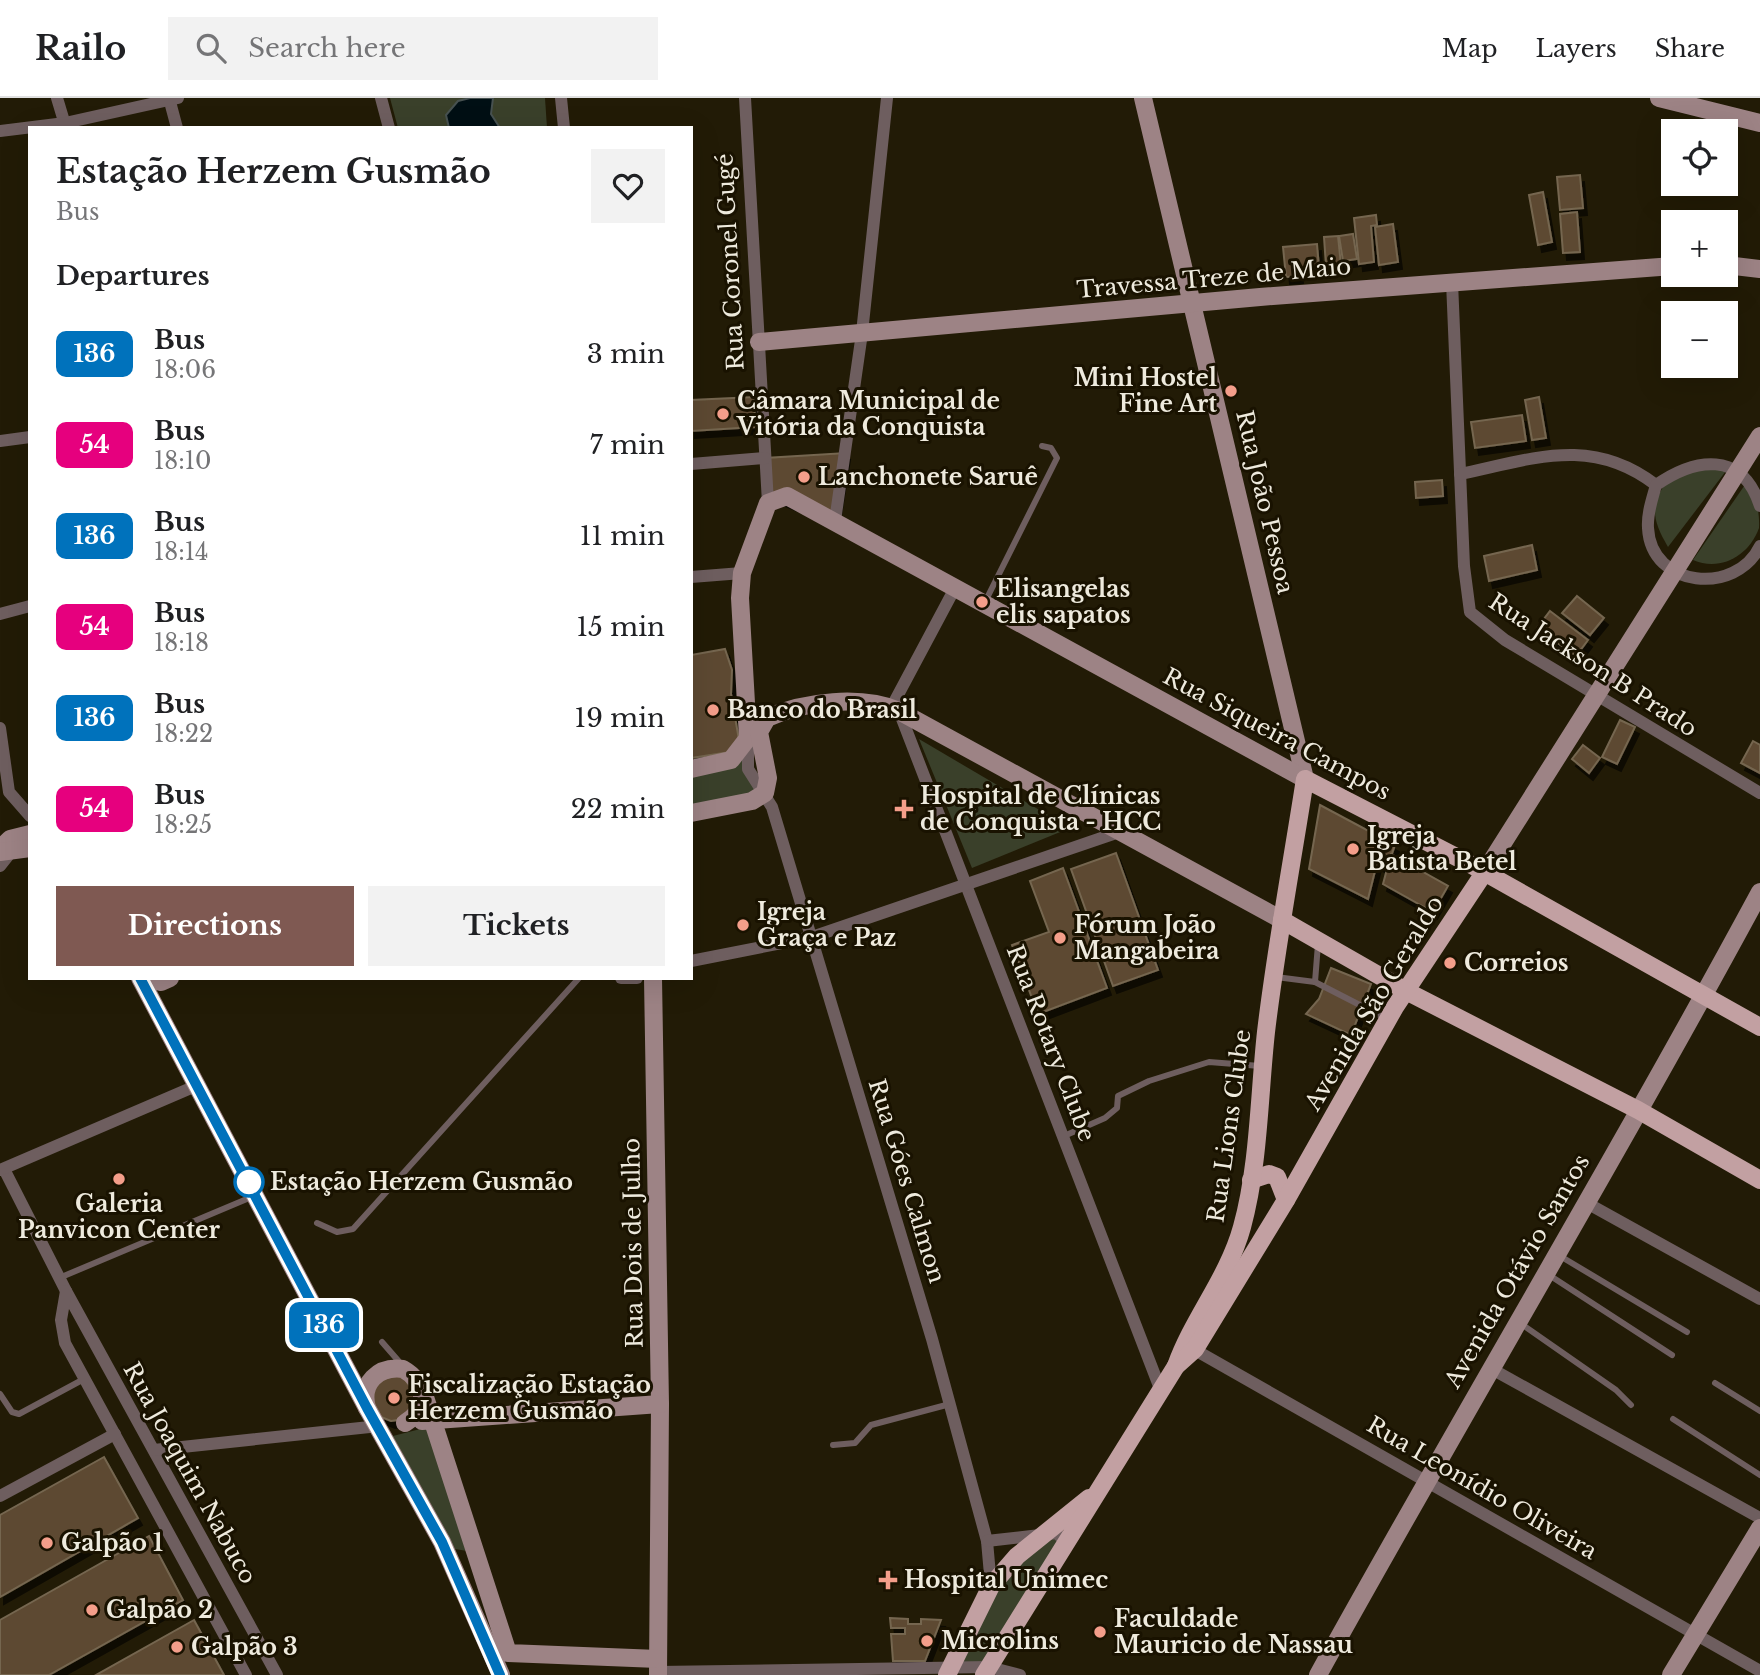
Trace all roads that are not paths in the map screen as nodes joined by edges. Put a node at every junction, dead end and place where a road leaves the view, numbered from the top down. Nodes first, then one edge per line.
1 (57, 98) edge
2 (381, 98) edge
3 (561, 98) edge
4 (745, 98) edge
5 (887, 98) edge
6 (1143, 98) edge
7 (172, 99) edge
8 (1670, 99) edge
9 (1760, 124) edge
10 (65, 125) edge
11 (177, 126) edge
12 (388, 126) edge
13 (564, 126) edge
14 (28, 128) edge
15 (0, 131) edge
16 (1661, 266) edge
17 (1738, 266) edge
18 (1760, 269) edge
19 (1452, 282) junction
20 (1192, 303) junction
21 (862, 333) junction
22 (759, 342) junction
23 (1760, 436) edge
24 (28, 437) edge
25 (0, 441) edge
26 (1042, 446) dead end
27 (765, 458) junction
28 (693, 464) edge
29 (1737, 473) junction
30 (1460, 474) junction
31 (1656, 485) junction
32 (768, 503) junction
33 (1760, 506) edge
34 (835, 521) junction
35 (1759, 552) edge
36 (1673, 572) junction
37 (742, 573) junction
38 (693, 577) edge
39 (956, 588) junction
40 (984, 603) junction
41 (28, 607) edge
42 (0, 614) edge
43 (1594, 695) junction
44 (746, 696) junction
45 (895, 710) junction
46 (778, 713) junction
47 (0, 728) edge
48 (744, 745) junction
49 (693, 769) edge
50 (1305, 779) junction
51 (765, 793) junction
52 (1760, 793) edge
53 (693, 813) edge
54 (28, 814) edge
55 (28, 824) edge
56 (1119, 832) junction
57 (28, 835) edge
58 (9, 847) edge
59 (0, 866) edge
60 (1484, 873) junction
61 (967, 883) junction
62 (1760, 892) edge
63 (1282, 920) junction
64 (812, 937) junction
65 (1317, 939) junction
66 (693, 961) edge
67 (1276, 977) junction
68 (144, 980) edge
69 (577, 980) edge
70 (653, 980) edge
71 (1315, 982) junction
72 (1406, 991) junction
73 (1704, 996) junction
74 (1389, 1020) junction
75 (1760, 1027) edge
76 (1263, 1067) junction
77 (198, 1085) junction
78 (1638, 1110) junction
79 (1064, 1136) junction
80 (2, 1170) edge
81 (1251, 1180) junction
82 (1760, 1180) edge
83 (256, 1195) junction
84 (1286, 1200) junction
85 (1585, 1202) junction
86 (317, 1223) dead end
87 (1555, 1254) junction
88 (1545, 1272) junction
89 (59, 1278) junction
90 (66, 1292) junction
91 (1760, 1299) edge
92 (1519, 1322) junction
93 (1687, 1332) dead end
94 (382, 1342) dead end
95 (1189, 1347) junction
96 (1672, 1355) dead end
97 (1490, 1368) junction
98 (411, 1373) junction
99 (85, 1379) junction
100 (1715, 1382) dead end
101 (1161, 1391) junction
102 (424, 1393) junction
103 (0, 1394) edge
104 (660, 1404) junction
105 (950, 1404) junction
106 (1630, 1405) dead end
107 (1760, 1411) edge
108 (371, 1412) junction
109 (1673, 1419) dead end
110 (432, 1420) junction
111 (405, 1423) junction
112 (115, 1434) junction
113 (833, 1445) dead end
114 (154, 1450) junction
115 (1760, 1475) edge
116 (1426, 1480) junction
117 (1099, 1489) junction
118 (0, 1496) edge
119 (1760, 1518) edge
120 (1760, 1528) edge
121 (1047, 1531) junction
122 (987, 1541) junction
123 (1066, 1543) junction
124 (991, 1586) junction
125 (1695, 1634) junction
126 (512, 1655) junction
127 (658, 1669) edge
128 (499, 1671) edge
129 (987, 1671) edge
130 (1760, 1671) edge
131 (949, 1672) edge
132 (246, 1675) edge
133 (278, 1675) edge
134 (1020, 1675) edge
135 (1318, 1675) edge
136 (1671, 1675) edge

1 - 10 street
2 - 12 street
3 - 13 street
4 - 22 street, Rua Coronel Gugé
5 - 21 street
6 - 20 street, Rua João Pessoa
7 - 10 street
7 - 11 street
8 - 9 street
14 - 15 street
16 - 19 street, Travessa Treze de Maio
17 - 18 street
19 - 20 street, Travessa Treze de Maio
19 - 30 street, Rua Jackson B Prado
20 - 21 street, Travessa Treze de Maio
20 - 50 street, Rua João Pessoa
21 - 22 street, Travessa Treze de Maio
21 - 34 street
22 - 27 street, Rua Coronel Gugé
23 - 29 street, Avenida São Geraldo
24 - 25 street
26 - 40 lane
27 - 28 street
27 - 32 street, Rua Coronel Gugé
29 - 31 street
29 - 33 street
29 - 36 street, Avenida São Geraldo
30 - 31 street
30 - 43 street, Rua Jackson B Prado
31 - 36 street
32 - 34 street, Rua Siqueira Campos
32 - 37 street, Rua Coronel Gugé
34 - 39 street, Rua Siqueira Campos
35 - 36 street
36 - 43 street, Avenida São Geraldo
37 - 38 street
37 - 44 street, Rua Coronel Gugé
39 - 40 street, Rua Siqueira Campos
39 - 45 street
40 - 50 street, Rua Siqueira Campos
41 - 42 street
43 - 52 street, Rua Jackson B Prado
43 - 60 street, Avenida São Geraldo
44 - 46 street
44 - 48 street, Rua Coronel Gugé
45 - 46 street
45 - 56 street
45 - 61 street, Rua Rotary Clube
46 - 51 street
47 - 54 street
48 - 49 street
48 - 51 street, Rua Góes Calmon
50 - 60 main road, Rua Siqueira Campos
50 - 63 main road, Rua João Pessoa
51 - 53 street
51 - 64 street, Rua Góes Calmon
55 - 58 street
56 - 61 street
56 - 63 street
57 - 58 street
58 - 59 street
60 - 72 main road, Avenida São Geraldo
60 - 73 main road, Rua Siqueira Campos
61 - 64 street
61 - 79 street, Rua Rotary Clube
62 - 73 street, Avenida Otávio Santos
63 - 65 main road
63 - 67 main road, Rua Lions Clube
64 - 66 street
64 - 105 street, Rua Góes Calmon
65 - 71 lane
65 - 72 main road
67 - 71 lane
67 - 76 main road, Rua Lions Clube
68 - 77 street
69 - 86 lane
70 - 104 street, Rua Dois de Julho
71 - 74 lane
72 - 74 main road, Avenida São Geraldo
72 - 78 main road
73 - 75 main road, Rua Siqueira Campos
73 - 78 street, Avenida Otávio Santos
74 - 84 main road, Avenida São Geraldo
76 - 79 lane
76 - 81 main road, Rua Lions Clube
77 - 80 street
77 - 83 street
78 - 82 main road
78 - 85 street, Avenida Otávio Santos
79 - 101 street, Rua Rotary Clube
80 - 89 street, Rua Joaquim Nabuco
81 - 84 main road
81 - 95 main road, Rua Lions Clube
83 - 89 lane
83 - 108 street
84 - 95 main road, Avenida São Geraldo
85 - 87 street, Avenida Otávio Santos
85 - 91 street
87 - 88 street, Avenida Otávio Santos
87 - 93 lane
88 - 92 street, Avenida Otávio Santos
88 - 96 lane
89 - 90 street, Rua Joaquim Nabuco
90 - 99 street, Rua Joaquim Nabuco
90 - 114 street, Rua Joaquim Nabuco
92 - 97 street, Avenida Otávio Santos
92 - 106 lane
94 - 98 lane
95 - 101 main road, Avenida São Geraldo
95 - 116 street, Rua Leonídio Oliveira
97 - 116 street, Avenida Otávio Santos
97 - 119 street
98 - 102 street
98 - 108 street
99 - 103 lane
99 - 112 street, Rua Joaquim Nabuco
100 - 107 lane
101 - 117 main road, Avenida São Geraldo
102 - 110 street
102 - 111 street
104 - 110 street
104 - 127 street, Rua Dois de Julho
105 - 113 lane
105 - 122 street, Rua Góes Calmon
108 - 111 street
108 - 114 street
108 - 128 street
109 - 115 lane
110 - 111 street
110 - 126 street
112 - 118 street
112 - 132 street, Rua Joaquim Nabuco
114 - 133 street, Rua Joaquim Nabuco
116 - 125 street, Rua Leonídio Oliveira
116 - 135 street, Avenida Otávio Santos
117 - 121 main road, Avenida São Geraldo
117 - 123 main road, Avenida São Geraldo
120 - 125 street
121 - 122 street, Avenida São Geraldo
121 - 123 street
121 - 124 main road, Avenida São Geraldo
122 - 124 street, Rua Góes Calmon
123 - 129 main road, Avenida São Geraldo
124 - 131 main road, Avenida São Geraldo
125 - 130 street, Rua Leonídio Oliveira
125 - 136 street
126 - 127 street
126 - 128 street
127 - 131 street
129 - 131 street
129 - 134 street

